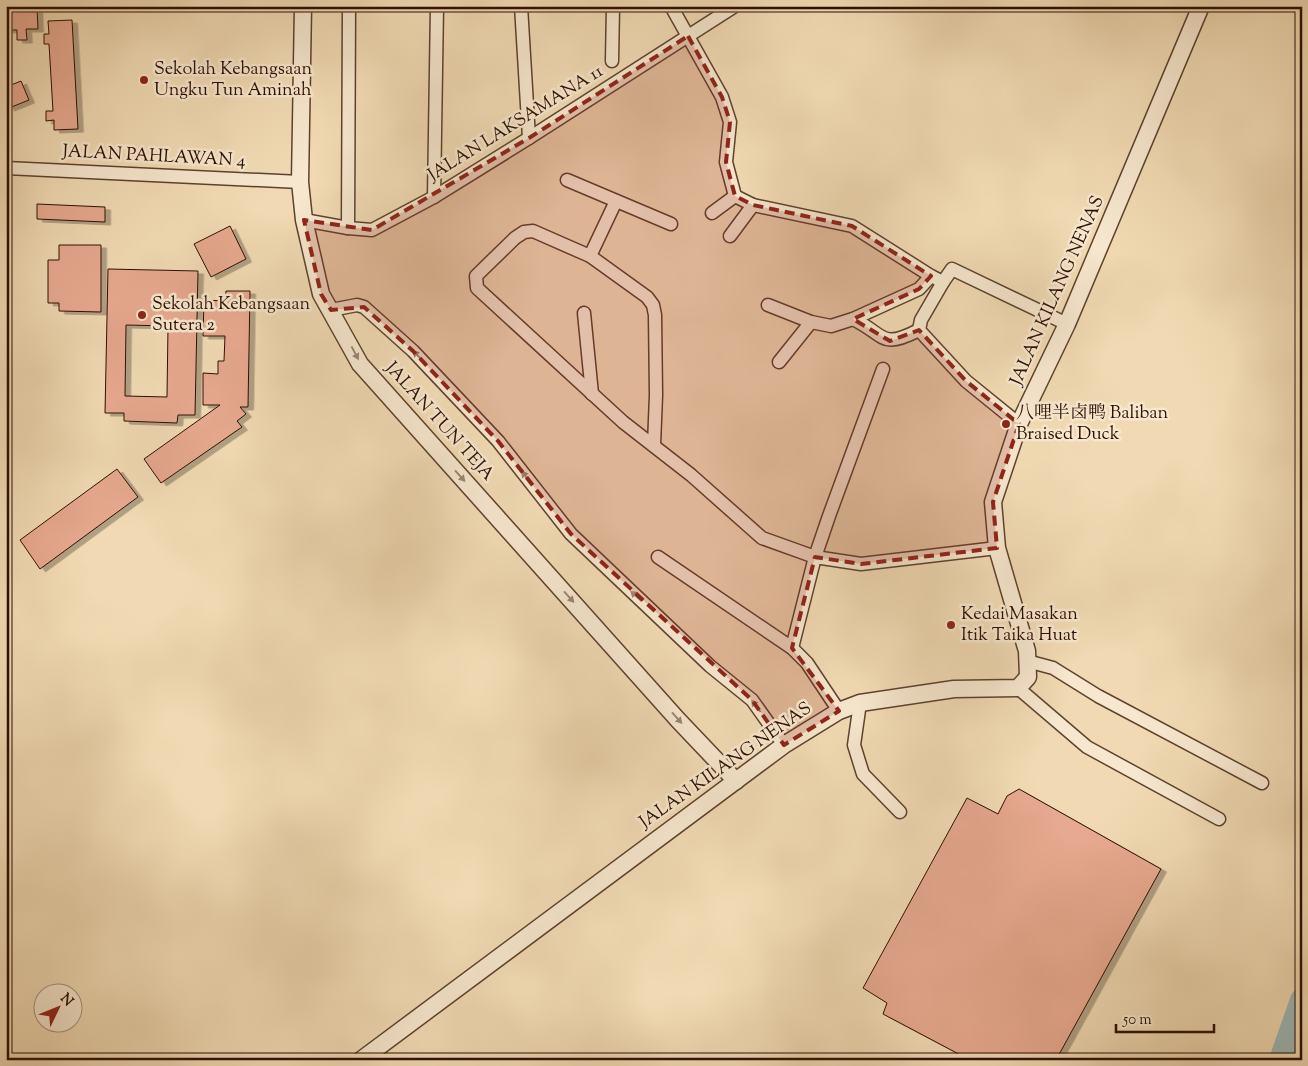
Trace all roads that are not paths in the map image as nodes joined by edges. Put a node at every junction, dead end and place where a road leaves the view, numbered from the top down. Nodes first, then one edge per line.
1 (303, 6) edge
2 (349, 6) edge
3 (437, 6) edge
4 (521, 6) edge
5 (613, 6) edge
6 (671, 6) edge
7 (735, 6) edge
8 (1201, 6) edge
9 (688, 36) junction
10 (612, 61) dead end
11 (529, 138) junction
12 (6, 168) edge
13 (567, 180) dead end
14 (300, 182) junction
15 (434, 196) junction
16 (735, 196) junction
17 (616, 202) junction
18 (753, 205) junction
19 (712, 213) dead end
20 (304, 220) junction
21 (671, 224) dead end
22 (348, 228) junction
23 (730, 236) dead end
24 (590, 256) junction
25 (931, 276) junction
26 (944, 282) junction
27 (768, 305) dead end
28 (331, 310) junction
29 (584, 313) dead end
30 (853, 320) junction
31 (811, 322) junction
32 (1068, 324) junction
33 (919, 330) junction
34 (779, 362) dead end
35 (883, 369) dead end
36 (592, 394) junction
37 (1019, 424) junction
38 (654, 445) junction
39 (996, 548) junction
40 (658, 557) dead end
41 (815, 557) junction
42 (792, 648) junction
43 (1027, 661) junction
44 (1018, 688) junction
45 (860, 703) junction
46 (839, 711) junction
47 (784, 746) junction
48 (736, 781) junction
49 (1262, 783) dead end
50 (900, 812) dead end
51 (1219, 819) dead end
52 (361, 1060) edge

1 - 14 street, JALAN TUN TEJA
2 - 22 street
3 - 15 street
4 - 11 street
5 - 10 street
6 - 9 street
7 - 9 street, JALAN LAKSAMANA 11
8 - 32 street, JALAN KILANG NENAS
9 - 11 street, JALAN LAKSAMANA 11
9 - 16 street
11 - 15 street, JALAN LAKSAMANA 11
12 - 14 street, JALAN PAHLAWAN 4
13 - 17 street
14 - 20 street, JALAN TUN TEJA
15 - 22 street, JALAN LAKSAMANA 11
16 - 18 street
16 - 19 street
17 - 21 street
17 - 24 street
18 - 23 street
18 - 25 street
20 - 22 street, JALAN LAKSAMANA 11
20 - 28 street, JALAN TUN TEJA
24 - 36 street
24 - 38 street
25 - 26 street
25 - 30 street
26 - 32 street
26 - 33 street
27 - 31 street
47 -> 28 street
28 -> 48 street, JALAN TUN TEJA
29 - 36 street
30 - 31 street
30 - 33 street
31 - 34 street
32 - 37 street, JALAN KILANG NENAS
33 - 37 street
35 - 41 street
36 - 38 street
37 - 39 street, JALAN KILANG NENAS
38 - 41 street
39 - 41 street
39 - 43 street, JALAN KILANG NENAS
40 - 42 street
41 - 42 street
42 - 46 street
43 - 44 street, JALAN KILANG NENAS
43 - 49 street
44 - 45 street, JALAN KILANG NENAS
44 - 51 street
45 - 46 street, JALAN KILANG NENAS
45 - 50 street
46 - 47 street, JALAN KILANG NENAS
47 - 48 street, JALAN KILANG NENAS
48 - 52 street, JALAN KILANG NENAS

